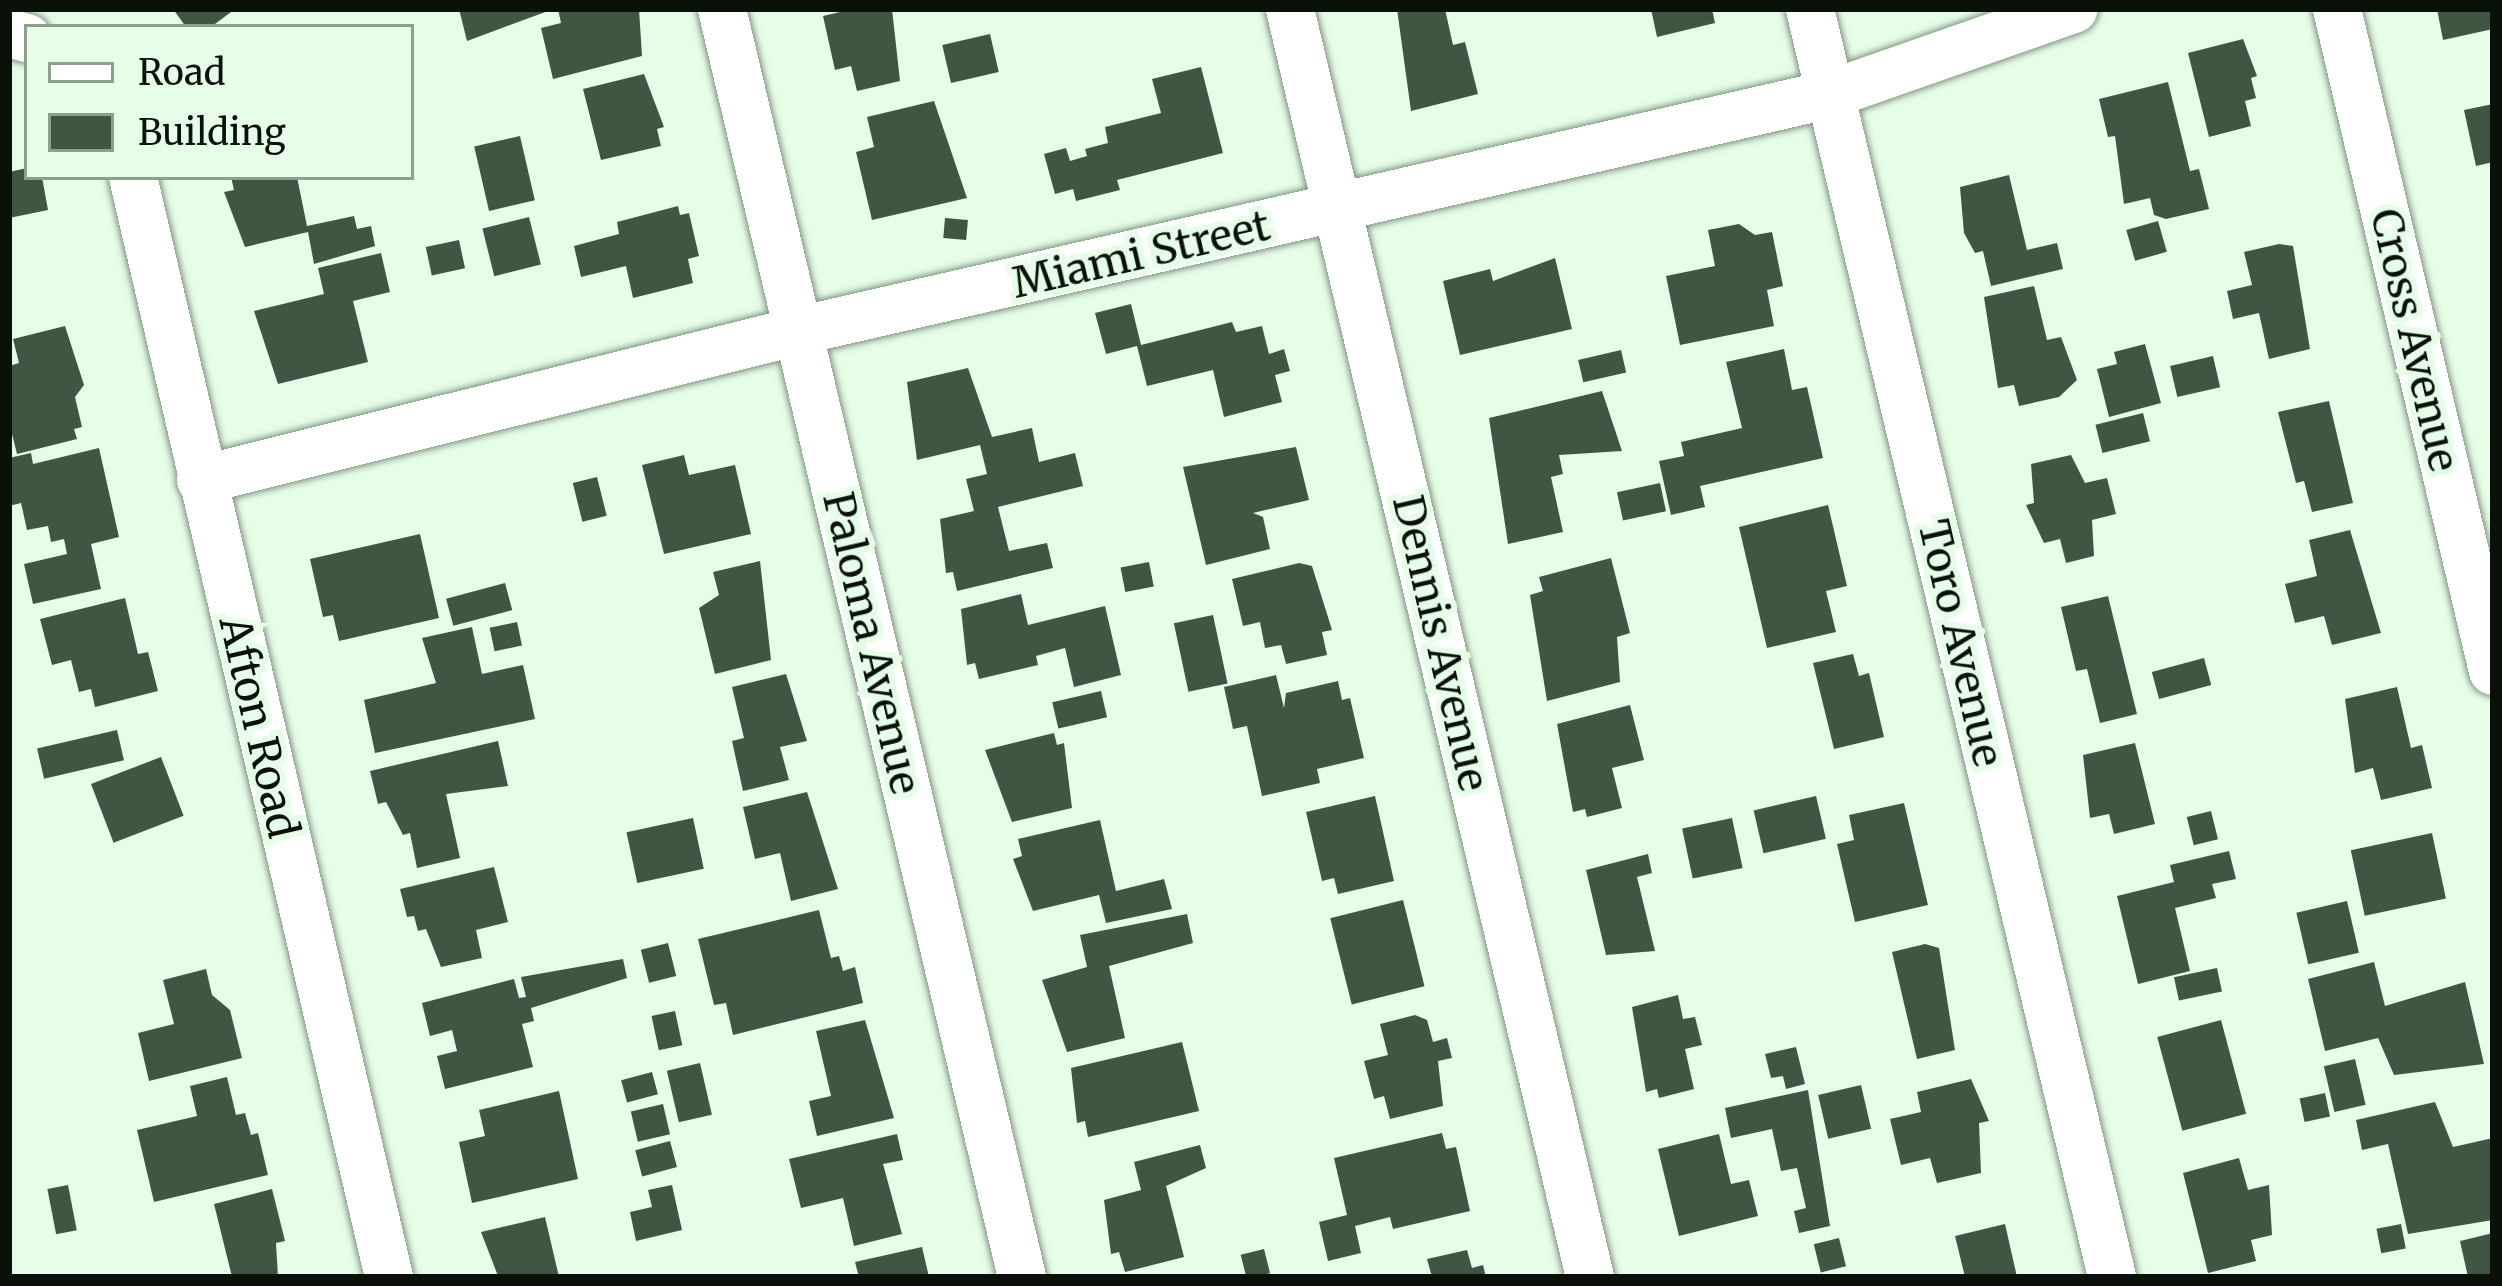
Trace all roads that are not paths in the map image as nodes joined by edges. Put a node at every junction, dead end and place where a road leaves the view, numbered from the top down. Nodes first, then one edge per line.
1 (722, 9) edge
2 (1290, 9) edge
3 (1810, 9) edge
4 (2074, 9) edge
5 (2337, 9) edge
6 (1831, 94) junction
7 (134, 180) edge
8 (1338, 209) junction
9 (798, 331) junction
10 (201, 480) junction
11 (2493, 671) edge
12 (389, 1277) edge
13 (1022, 1277) edge
14 (1591, 1277) edge
15 (2112, 1277) edge

1 - 9 street, Paloma Avenue
2 - 8 street, Dennis Avenue
3 - 6 street, Toro Avenue
4 - 6 street, Miami Street
5 - 11 street, Cross Avenue
6 - 8 street, Miami Street
6 - 15 street, Toro Avenue
7 - 10 street, Afton Road
8 - 9 street, Miami Street
8 - 14 street, Dennis Avenue
9 - 10 street, Miami Street
9 - 13 street, Paloma Avenue
10 - 12 street, Afton Road

